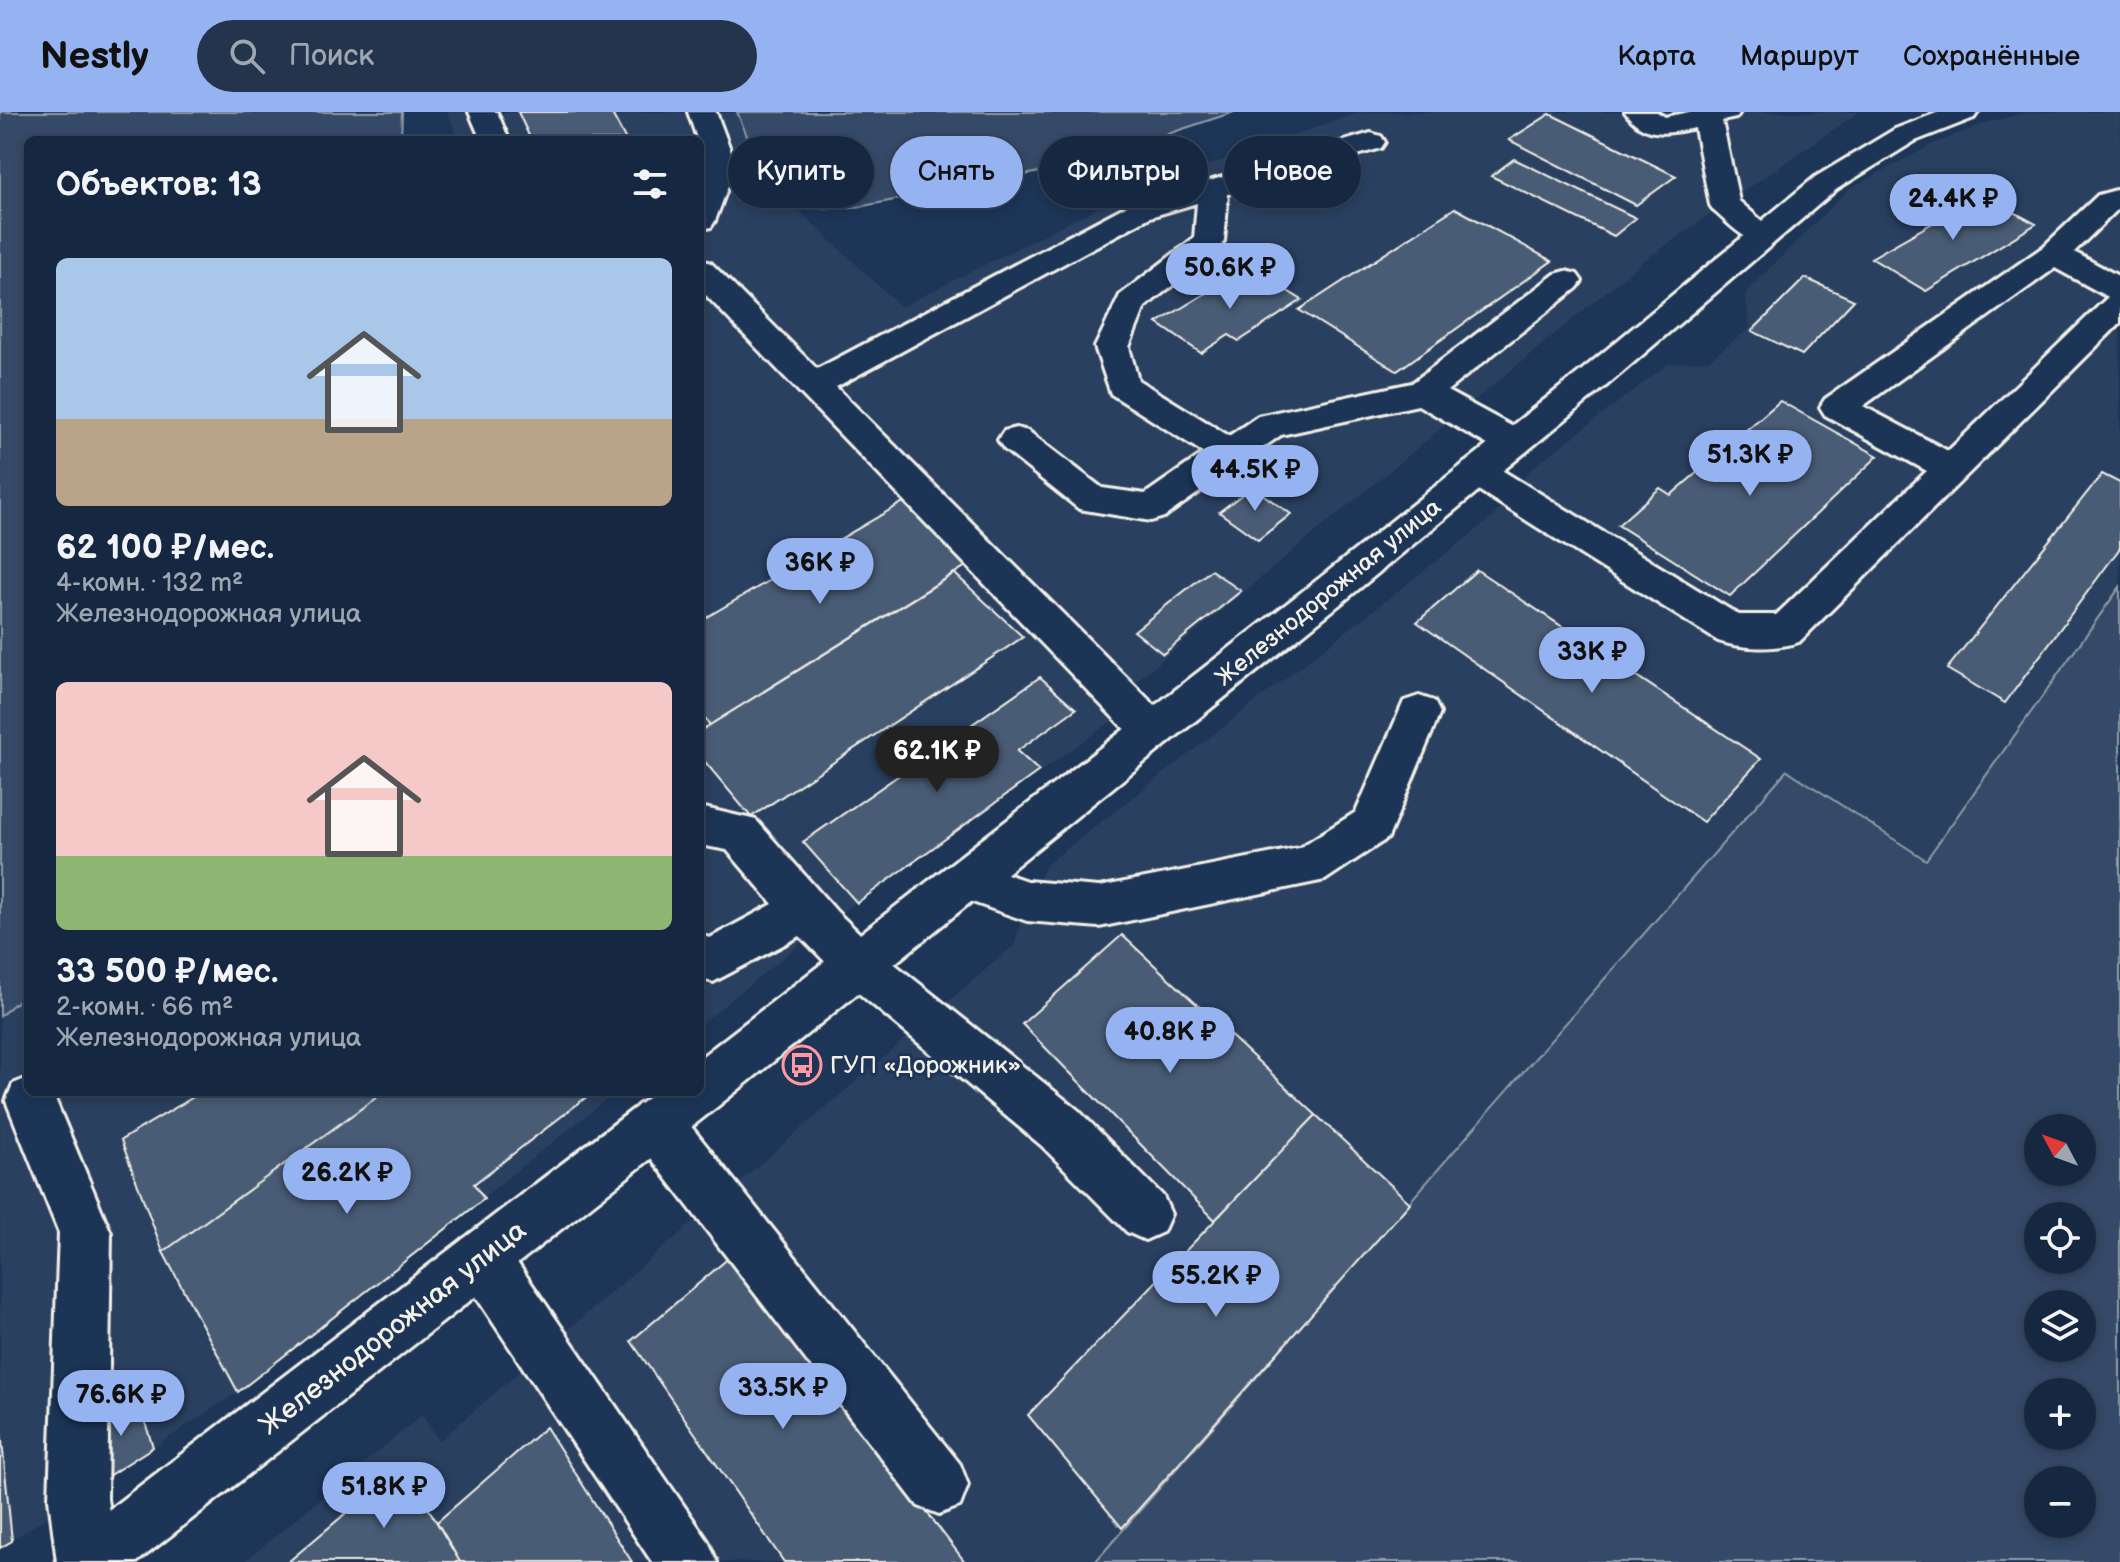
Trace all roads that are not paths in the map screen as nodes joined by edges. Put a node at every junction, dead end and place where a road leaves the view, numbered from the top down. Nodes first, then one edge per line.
1 (483, 112) edge
2 (702, 112) edge
3 (1639, 112) edge
4 (1964, 112) edge
5 (1716, 114) edge
6 (493, 136) edge
7 (1371, 142) dead end
8 (1213, 189) junction
9 (2120, 198) edge
10 (704, 210) edge
11 (1763, 235) junction
12 (2054, 254) junction
13 (704, 274) edge
14 (1566, 281) dead end
15 (2120, 290) edge
16 (2120, 304) edge
17 (813, 385) junction
18 (1423, 392) junction
19 (1016, 440) dead end
20 (1513, 443) junction
21 (1230, 453) junction
22 (1952, 469) junction
23 (1477, 472) junction
24 (1419, 713) dead end
25 (1153, 731) junction
26 (704, 827) edge
27 (965, 880) junction
28 (806, 909) junction
29 (704, 958) edge
30 (860, 965) junction
31 (704, 1086) edge
32 (31, 1101) dead end
33 (684, 1101) edge
34 (1145, 1214) dead end
35 (482, 1258) junction
36 (939, 1485) dead end
37 (88, 1562) edge
38 (687, 1562) edge

1 - 6 main road
2 - 10 main road
3 - 5 main road
4 - 11 main road, Железнодорожная улица
5 - 11 main road
7 - 8 main road
8 - 17 main road
8 - 21 main road
9 - 12 main road
11 - 20 main road, Железнодорожная улица
12 - 15 main road
12 - 22 main road
13 - 17 main road
14 - 18 main road
16 - 22 main road
17 - 25 main road
18 - 20 main road
18 - 21 main road
19 - 21 main road
20 - 23 main road, Железнодорожная улица
22 - 23 main road
23 - 25 main road, Железнодорожная улица
24 - 27 main road
25 - 27 main road, Железнодорожная улица
26 - 28 main road
27 - 30 main road, Железнодорожная улица
28 - 29 main road
28 - 30 main road
30 - 31 main road, Железнодорожная улица
30 - 34 main road
32 - 37 main road
33 - 35 main road, Железнодорожная улица
33 - 36 main road
35 - 37 main road, Железнодорожная улица
35 - 38 main road

